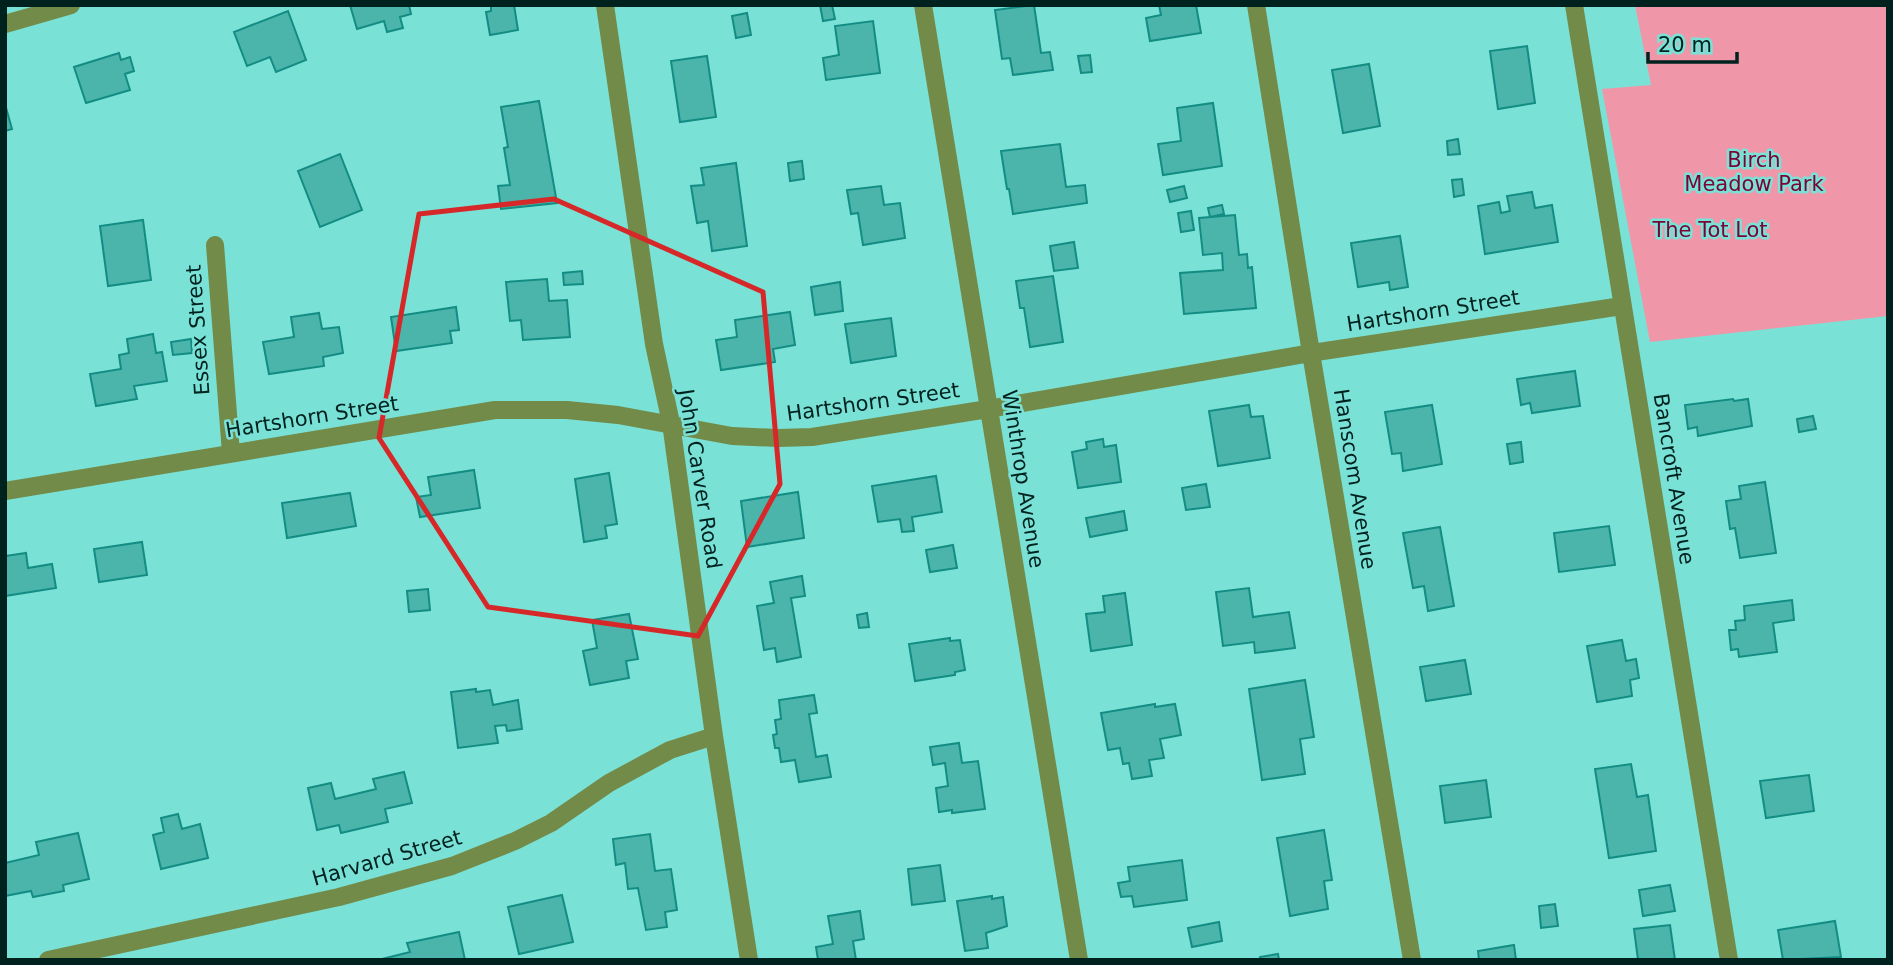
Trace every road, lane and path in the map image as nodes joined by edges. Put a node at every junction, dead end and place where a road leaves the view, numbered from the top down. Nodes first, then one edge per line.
1 (71, 5) edge
2 (605, 5) edge
3 (923, 5) edge
4 (1256, 5) edge
5 (1574, 5) edge
6 (5, 24) edge
7 (215, 245) dead end
8 (1622, 306) junction
9 (1311, 353) junction
10 (988, 409) junction
11 (671, 424) junction
12 (230, 453) junction
13 (5, 491) edge
14 (714, 736) junction
15 (48, 960) edge
16 (749, 960) edge
17 (1079, 960) edge
18 (1412, 960) edge
19 (1729, 960) edge

1 - 6 street
2 - 11 street, John Carver Road
3 - 10 street, Winthrop Avenue
4 - 9 street, Hanscom Avenue
5 - 8 street, Bancroft Avenue
7 - 12 street, Essex Street
8 - 9 street, Hartshorn Street
8 - 19 street, Bancroft Avenue
9 - 10 street, Hartshorn Street
9 - 18 street, Hanscom Avenue
10 - 11 street, Hartshorn Street
10 - 17 street, Winthrop Avenue
11 - 12 street, Hartshorn Street
11 - 14 street, John Carver Road
12 - 13 street, Hartshorn Street
14 - 15 street, Harvard Street
14 - 16 street, John Carver Road

